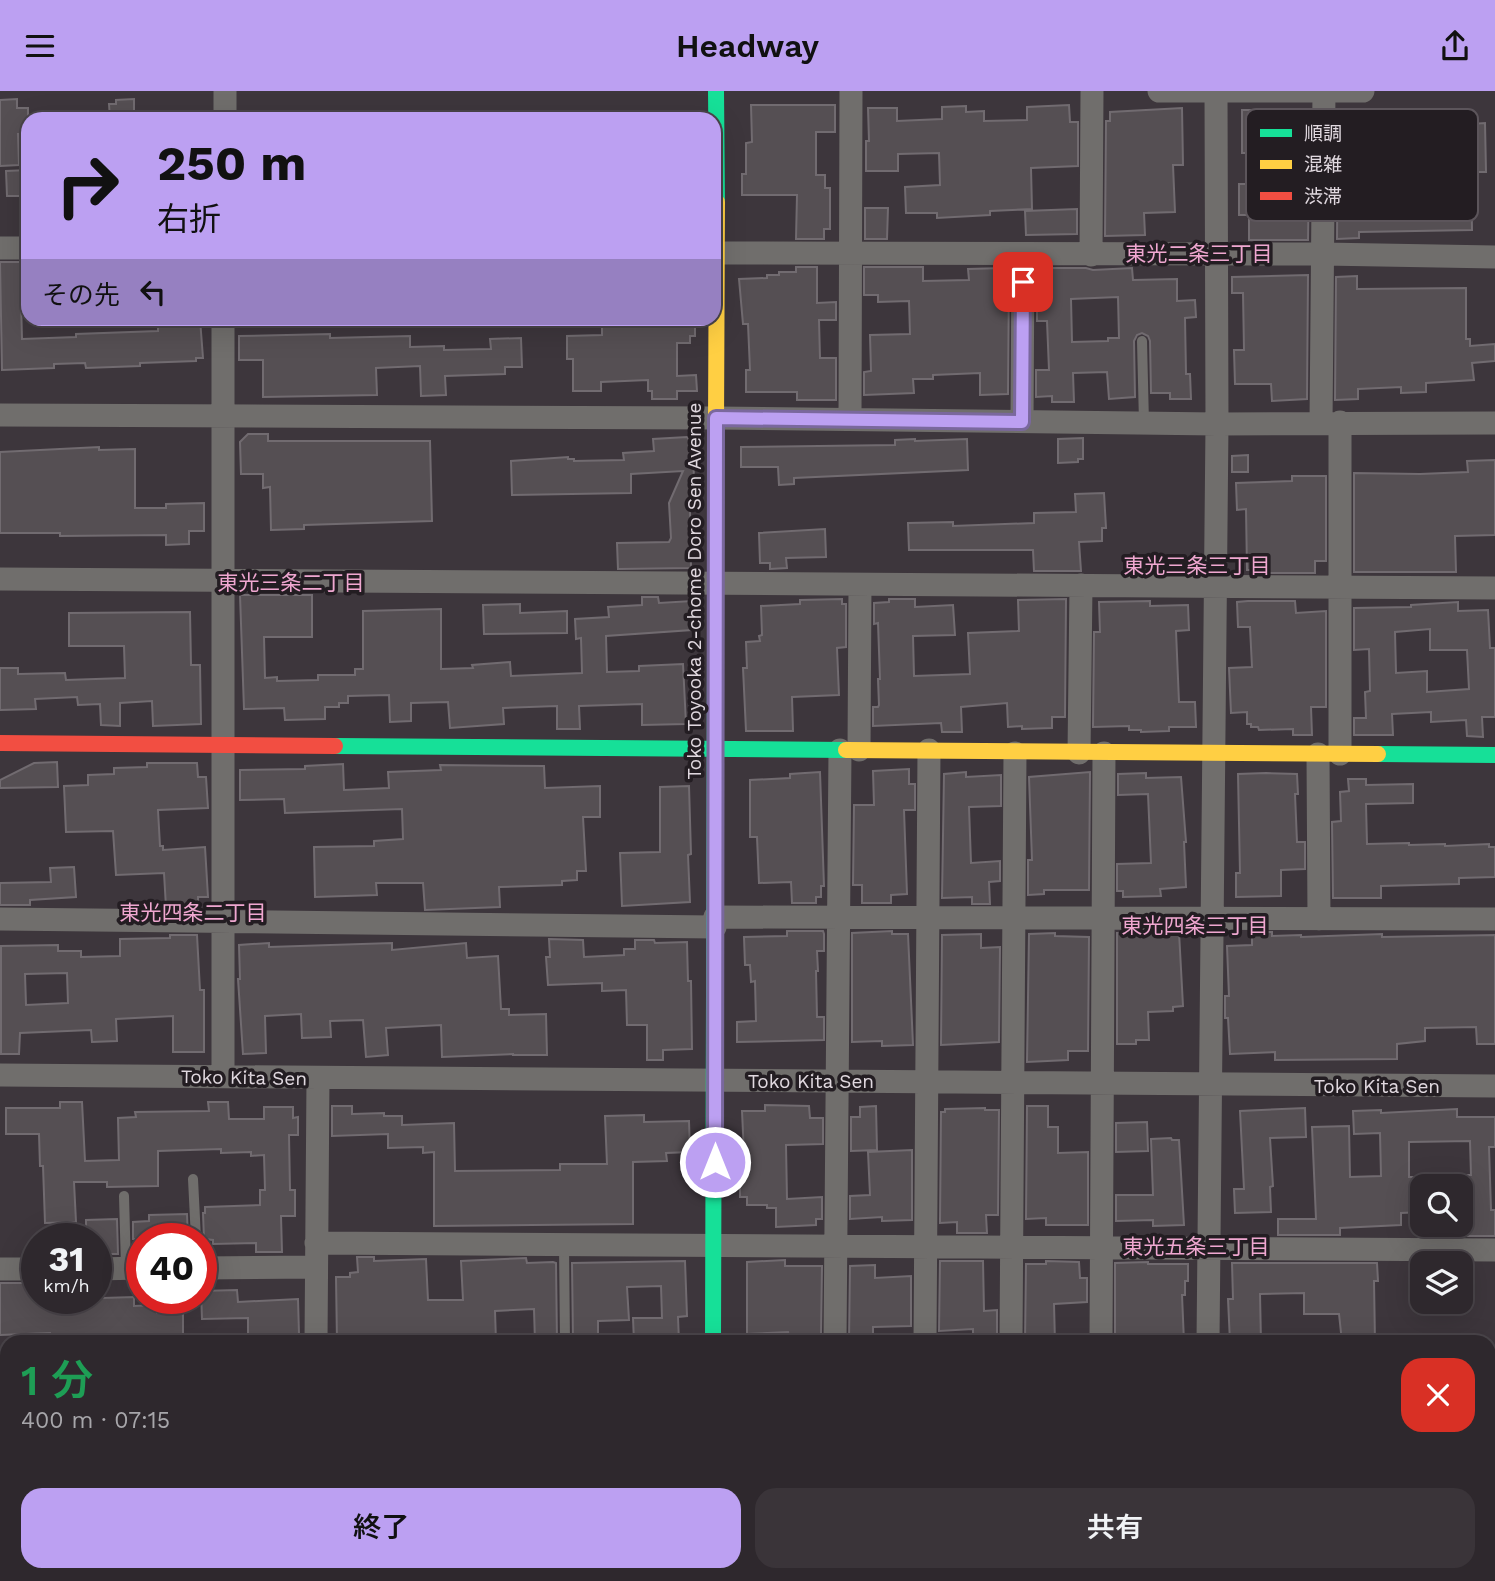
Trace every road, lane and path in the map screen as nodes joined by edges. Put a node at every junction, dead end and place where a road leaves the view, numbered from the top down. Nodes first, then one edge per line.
1 (225, 91) edge
2 (716, 91) edge
3 (851, 91) edge
4 (1092, 91) edge
5 (1159, 91) edge
6 (1216, 91) edge
7 (1324, 91) edge
8 (1363, 91) edge
9 (1324, 109) edge
10 (225, 112) edge
11 (716, 112) edge
12 (1323, 221) edge
13 (0, 248) edge
14 (21, 248) edge
15 (721, 253) edge
16 (849, 254) junction
17 (1323, 254) junction
18 (1023, 255) junction
19 (1091, 255) junction
20 (1216, 255) junction
21 (1495, 257) edge
22 (223, 326) edge
23 (716, 326) edge
24 (1142, 341) dead end
25 (0, 415) edge
26 (223, 417) junction
27 (716, 418) junction
28 (850, 419) junction
29 (1022, 422) junction
30 (1331, 422) junction
31 (1144, 423) junction
32 (1495, 423) edge
33 (1217, 424) junction
34 (0, 579) edge
35 (224, 579) junction
36 (716, 584) junction
37 (860, 585) junction
38 (1081, 585) junction
39 (1214, 586) junction
40 (1340, 587) junction
41 (1495, 588) edge
42 (0, 743) edge
43 (223, 746) junction
44 (714, 749) junction
45 (849, 750) junction
46 (929, 750) junction
47 (1015, 753) junction
48 (1079, 753) junction
49 (1104, 753) junction
50 (1212, 754) junction
51 (1329, 754) junction
52 (1495, 755) edge
53 (837, 918) junction
54 (927, 918) junction
55 (1014, 918) junction
56 (0, 919) edge
57 (1102, 919) junction
58 (1211, 919) junction
59 (1319, 919) junction
60 (1495, 919) edge
61 (224, 920) junction
62 (715, 922) junction
63 (0, 1075) edge
64 (223, 1076) junction
65 (318, 1078) junction
66 (714, 1081) junction
67 (836, 1081) junction
68 (926, 1081) junction
69 (1013, 1081) junction
70 (1101, 1082) junction
71 (1211, 1085) junction
72 (1495, 1086) edge
73 (193, 1179) dead end
74 (124, 1196) dead end
75 (128, 1223) edge
76 (195, 1223) edge
77 (316, 1243) junction
78 (564, 1244) junction
79 (714, 1244) junction
80 (835, 1245) junction
81 (926, 1245) junction
82 (1012, 1246) junction
83 (1101, 1247) junction
84 (1209, 1248) junction
85 (1495, 1250) edge
86 (316, 1267) junction
87 (217, 1268) edge
88 (0, 1269) edge
89 (21, 1269) edge
90 (316, 1335) edge
91 (565, 1335) edge
92 (713, 1335) edge
93 (835, 1335) edge
94 (925, 1335) edge
95 (1012, 1335) edge
96 (1101, 1335) edge
97 (1208, 1335) edge

1 - 10 street
2 - 11 street, Toko Toyooka 2-chome Doro Sen Avenue
3 - 16 street
4 - 19 street
5 - 6 street
6 - 7 street
6 - 20 street
7 - 8 street
7 - 9 street
12 - 17 street
13 - 14 street
15 - 16 street
16 - 18 street
16 - 28 street
17 - 20 street
17 - 21 street
17 - 30 street
18 - 19 street
18 - 29 street
19 - 20 street
20 - 33 street
22 - 26 street
23 - 27 street, Toko Toyooka 2-chome Doro Sen Avenue
24 - 31 lane
25 - 26 street
26 - 27 street
26 - 35 street
27 - 28 street
27 - 36 street, Toko Toyooka 2-chome Doro Sen Avenue
28 - 29 street
29 - 31 street
30 - 32 street
30 - 33 street
30 - 40 street
31 - 33 street
33 - 39 street
34 - 35 street
35 - 36 street
35 - 43 street
36 - 37 street
36 - 44 street, Toko Toyooka 2-chome Doro Sen Avenue
37 - 38 street
37 - 45 street
38 - 39 street
38 - 48 street
39 - 40 street
39 - 50 street
40 - 41 street
40 - 51 street
42 - 43 street
43 - 44 street
43 - 61 street
44 - 45 street
44 - 62 street, Toko Toyooka 2-chome Doro Sen Avenue
45 - 46 street
45 - 53 street
46 - 47 street
46 - 54 street
47 - 48 street
47 - 55 street
48 - 49 street
49 - 50 street
49 - 57 street
50 - 51 street
50 - 58 street
51 - 52 street
51 - 59 street
53 - 54 street
53 - 62 street
53 - 67 street
54 - 55 street
54 - 68 street
55 - 57 street
55 - 69 street
56 - 61 street
57 - 58 street
57 - 70 street
58 - 59 street
58 - 71 street
59 - 60 street
61 - 62 street
61 - 64 street
62 - 66 street, Toko Toyooka 2-chome Doro Sen Avenue
63 - 64 street, Toko Kita Sen
64 - 65 street, Toko Kita Sen
65 - 66 street, Toko Kita Sen
65 - 77 street
66 - 67 street, Toko Kita Sen
66 - 79 street, Toko Toyooka 2-chome Doro Sen Avenue
67 - 68 street, Toko Kita Sen
67 - 80 street
68 - 69 street, Toko Kita Sen
68 - 81 street
69 - 70 street, Toko Kita Sen
69 - 82 street
70 - 71 street, Toko Kita Sen
70 - 83 street
71 - 72 street, Toko Kita Sen
71 - 84 street
73 - 76 lane
74 - 75 lane
77 - 78 street
77 - 86 street
78 - 79 street
78 - 91 lane
79 - 80 street
79 - 92 street, Toko Toyooka 2-chome Doro Sen Avenue
80 - 81 street
80 - 93 street
81 - 82 street
81 - 94 street
82 - 83 street
82 - 95 street
83 - 84 street
83 - 96 street
84 - 85 street
84 - 97 street
86 - 87 street
86 - 90 street
88 - 89 street

